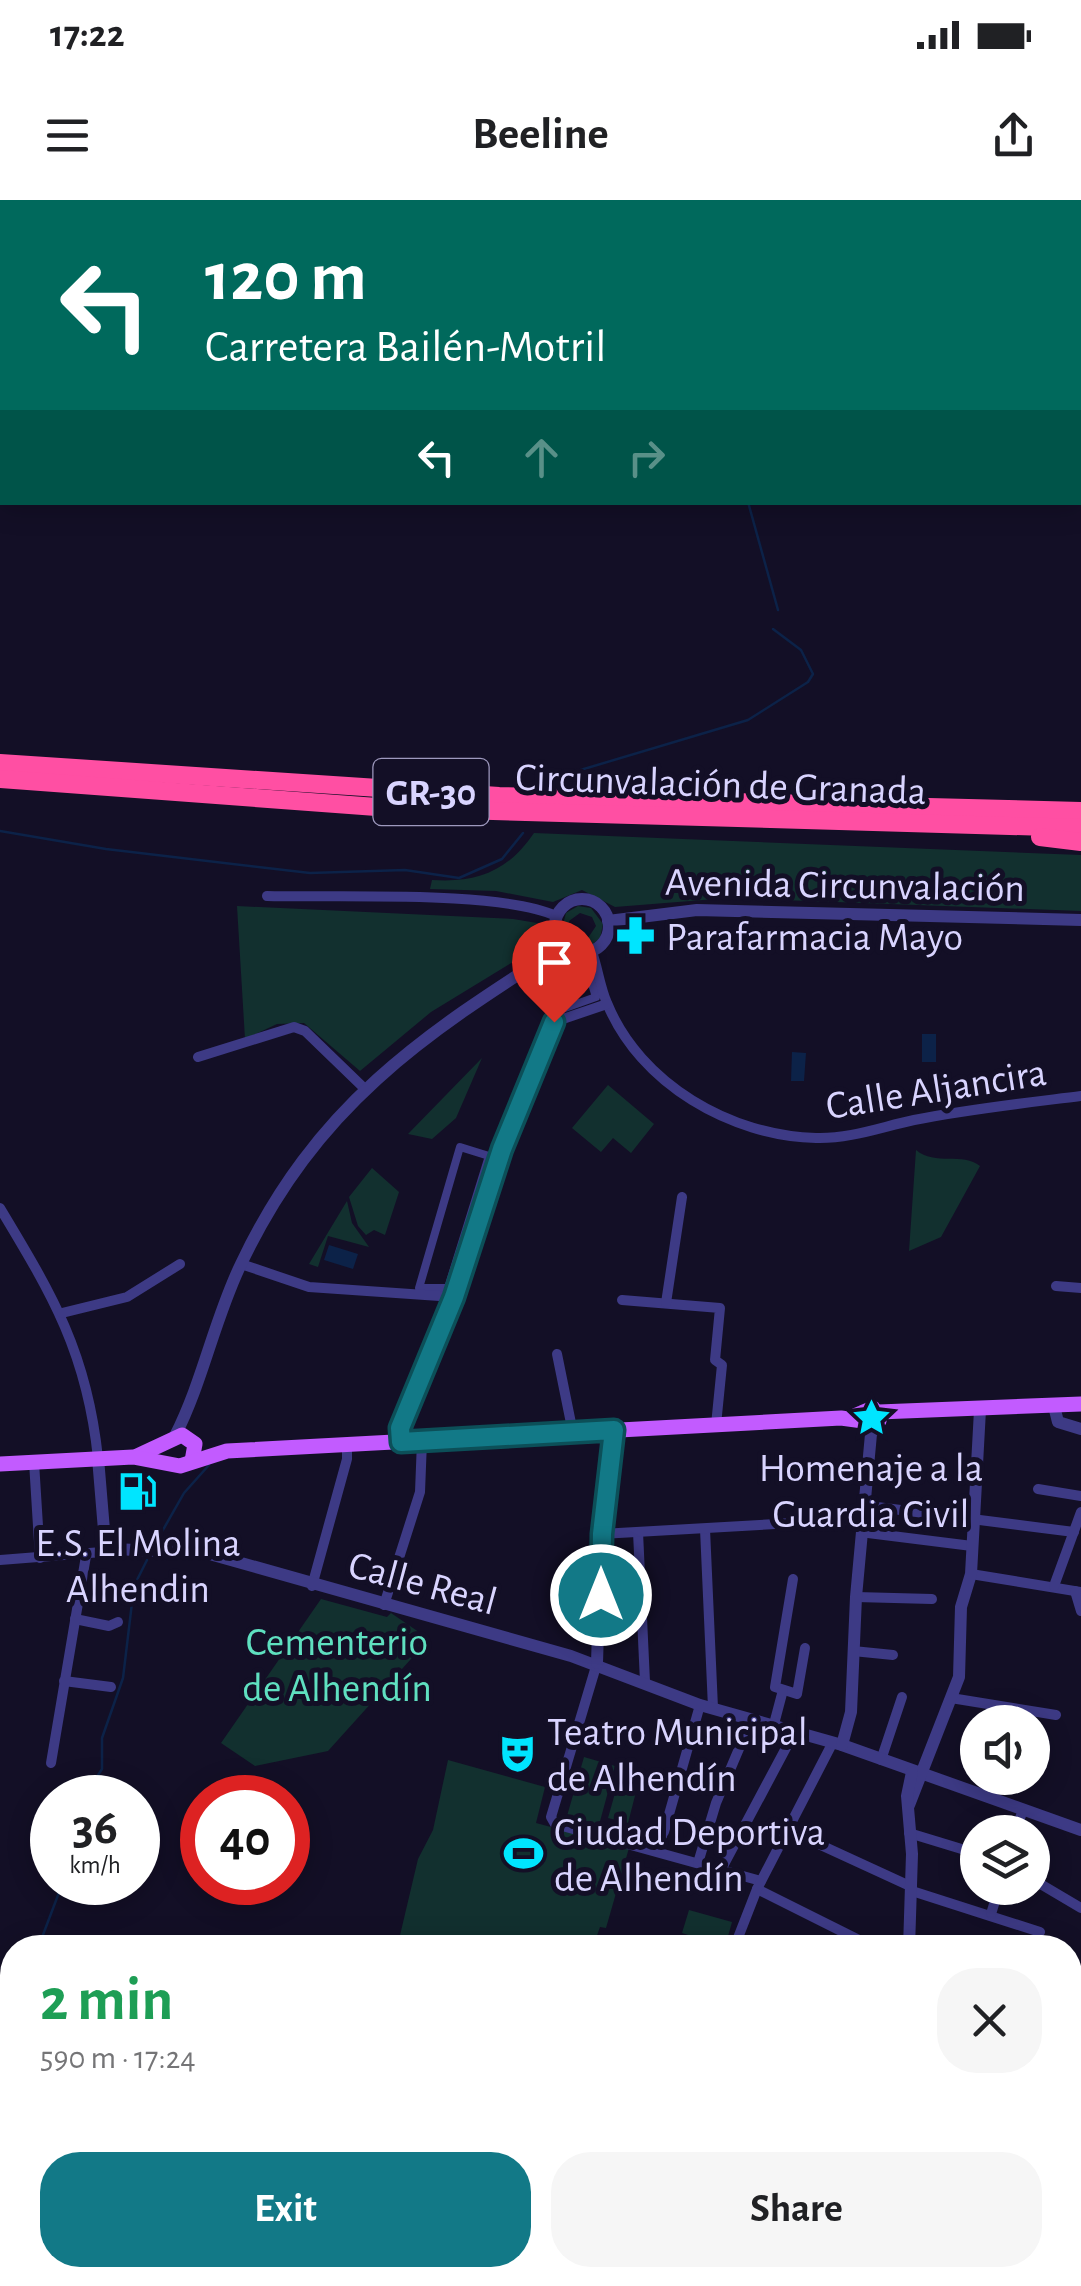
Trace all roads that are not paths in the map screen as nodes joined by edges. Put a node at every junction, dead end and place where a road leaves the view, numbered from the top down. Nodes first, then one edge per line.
1 (0, 763) edge
2 (0, 780) edge
3 (1081, 798) edge
4 (995, 809) junction
5 (1081, 811) edge
6 (976, 825) junction
7 (1081, 828) edge
8 (1081, 842) edge
9 (268, 896) dead end
10 (556, 916) junction
11 (1081, 920) edge
12 (608, 922) junction
13 (563, 946) junction
14 (592, 952) junction
15 (563, 962) joint
16 (607, 1004) junction
17 (198, 1057) dead end
18 (365, 1089) junction
19 (1081, 1096) edge
20 (682, 1197) dead end
21 (0, 1208) edge
22 (180, 1264) dead end
23 (240, 1264) junction
24 (1056, 1286) dead end
25 (419, 1288) joint
26 (1081, 1288) edge
27 (454, 1297) junction
28 (622, 1300) dead end
29 (666, 1303) junction
30 (62, 1313) junction
31 (558, 1354) dead end
32 (1081, 1404) edge
33 (1054, 1406) junction
34 (980, 1410) junction
35 (871, 1420) junction
36 (716, 1425) junction
37 (1081, 1429) edge
38 (614, 1430) junction
39 (573, 1433) junction
40 (422, 1441) junction
41 (401, 1442) junction
42 (183, 1445) junction
43 (347, 1445) junction
44 (133, 1457) junction
45 (98, 1458) junction
46 (34, 1462) junction
47 (0, 1464) edge
48 (790, 1473) dead end
49 (868, 1473) junction
50 (1038, 1489) dead end
51 (1081, 1496) edge
52 (1081, 1512) edge
53 (867, 1519) junction
54 (974, 1520) junction
55 (705, 1529) junction
56 (1076, 1530) edge
57 (638, 1532) junction
58 (602, 1534) junction
59 (972, 1546) junction
60 (107, 1548) junction
61 (86, 1556) junction
62 (40, 1558) junction
63 (0, 1560) edge
64 (971, 1574) junction
65 (794, 1579) dead end
66 (312, 1586) junction
67 (1054, 1586) junction
68 (1078, 1592) edge
69 (856, 1597) junction
70 (932, 1600) dead end
71 (384, 1605) junction
72 (1081, 1612) edge
73 (74, 1619) junction
74 (118, 1622) dead end
75 (805, 1648) dead end
76 (853, 1651) junction
77 (894, 1655) dead end
78 (598, 1664) junction
79 (64, 1681) junction
80 (645, 1682) junction
81 (112, 1688) dead end
82 (782, 1690) junction
83 (902, 1697) dead end
84 (951, 1698) junction
85 (707, 1706) junction
86 (1056, 1715) dead end
87 (752, 1718) junction
88 (774, 1724) junction
89 (795, 1731) junction
90 (837, 1743) junction
91 (881, 1760) junction
92 (51, 1763) dead end
93 (917, 1774) junction
94 (1023, 1810) junction
95 (1021, 1815) edge
96 (788, 1830) junction
97 (1081, 1830) edge
98 (664, 1832) joint
99 (909, 1833) junction
100 (960, 1849) edge
101 (659, 1853) junction
102 (698, 1864) junction
103 (721, 1870) junction
104 (759, 1885) junction
105 (912, 1889) junction
106 (1050, 1889) edge
107 (993, 1905) edge
108 (1081, 1908) edge
109 (991, 1914) junction
110 (1040, 1932) dead end
111 (740, 1935) edge
112 (851, 1935) edge
113 (909, 1935) edge

1 - 4 highway, Circunvalación de Granada / GR-30
2 - 6 highway, Circunvalación de Granada / GR-30
3 - 4 highway
4 - 5 highway, Circunvalación de Granada / GR-30
6 - 7 highway, Circunvalación de Granada / GR-30
6 - 8 highway
9 - 10 street
10 - 12 street
10 - 13 street
11 - 12 street, Avenida Circunvalación
12 - 14 street
13 - 14 street
13 - 18 street
14 - 16 street, Calle Aljancira
15 - 15 street
16 - 19 street, Calle Aljancira
16 - 27 street
17 - 18 street
18 - 23 street
20 - 29 street
21 - 30 street
22 - 30 street
23 - 27 street
23 - 42 street
24 - 26 street
25 - 25 street
27 - 41 street
28 - 29 street
29 - 36 street
30 - 45 street
31 - 39 street
32 - 33 main road
33 - 34 main road
33 - 37 street
34 - 35 main road
34 - 54 street
35 - 36 main road
35 - 49 street
36 - 38 main road
38 - 39 main road
38 - 58 street
39 - 40 main road
40 - 41 main road
40 - 71 street
41 - 43 main road
42 - 43 main road
42 - 44 main road
42 - 44 main road
43 - 66 street
44 - 45 main road
45 - 46 main road
45 - 60 street
46 - 47 main road
46 - 62 street
48 - 49 street
49 - 53 street
50 - 51 street
52 - 56 street
53 - 54 street
53 - 55 street
53 - 59 street
53 - 69 street
54 - 56 street
54 - 59 street
55 - 57 street
55 - 85 street
56 - 67 street
57 - 58 street
57 - 80 street
58 - 78 street
59 - 64 street
60 - 61 street
60 - 66 street, Calle Real
61 - 62 street
61 - 73 street
62 - 63 street
64 - 67 street
64 - 84 street
65 - 82 street
66 - 71 street, Calle Real
67 - 68 street
68 - 72 street
69 - 70 street
69 - 76 street
71 - 78 street, Calle Real
73 - 74 street
73 - 79 street
75 - 82 street
76 - 77 street
76 - 90 street
78 - 80 street, Calle Real
78 - 101 street
79 - 81 street
79 - 92 street
80 - 85 street, Calle Real
82 - 88 street
83 - 91 street
84 - 86 street
84 - 93 street
85 - 87 street, Calle Real
85 - 98 street
87 - 88 street, Calle Real
87 - 102 street
88 - 89 street, Calle Real
89 - 90 street, Calle Real
89 - 103 street
90 - 91 street, Calle Real
90 - 96 street
91 - 93 street, Calle Real
93 - 94 street, Calle Real
93 - 99 street
94 - 95 street
94 - 97 street, Calle Real
96 - 104 street
96 - 105 street
98 - 101 street
99 - 100 street
99 - 105 street
101 - 102 street
102 - 103 street
103 - 104 street
104 - 111 street
104 - 112 street
105 - 109 street
105 - 113 street
106 - 108 street
107 - 109 street
109 - 110 street

